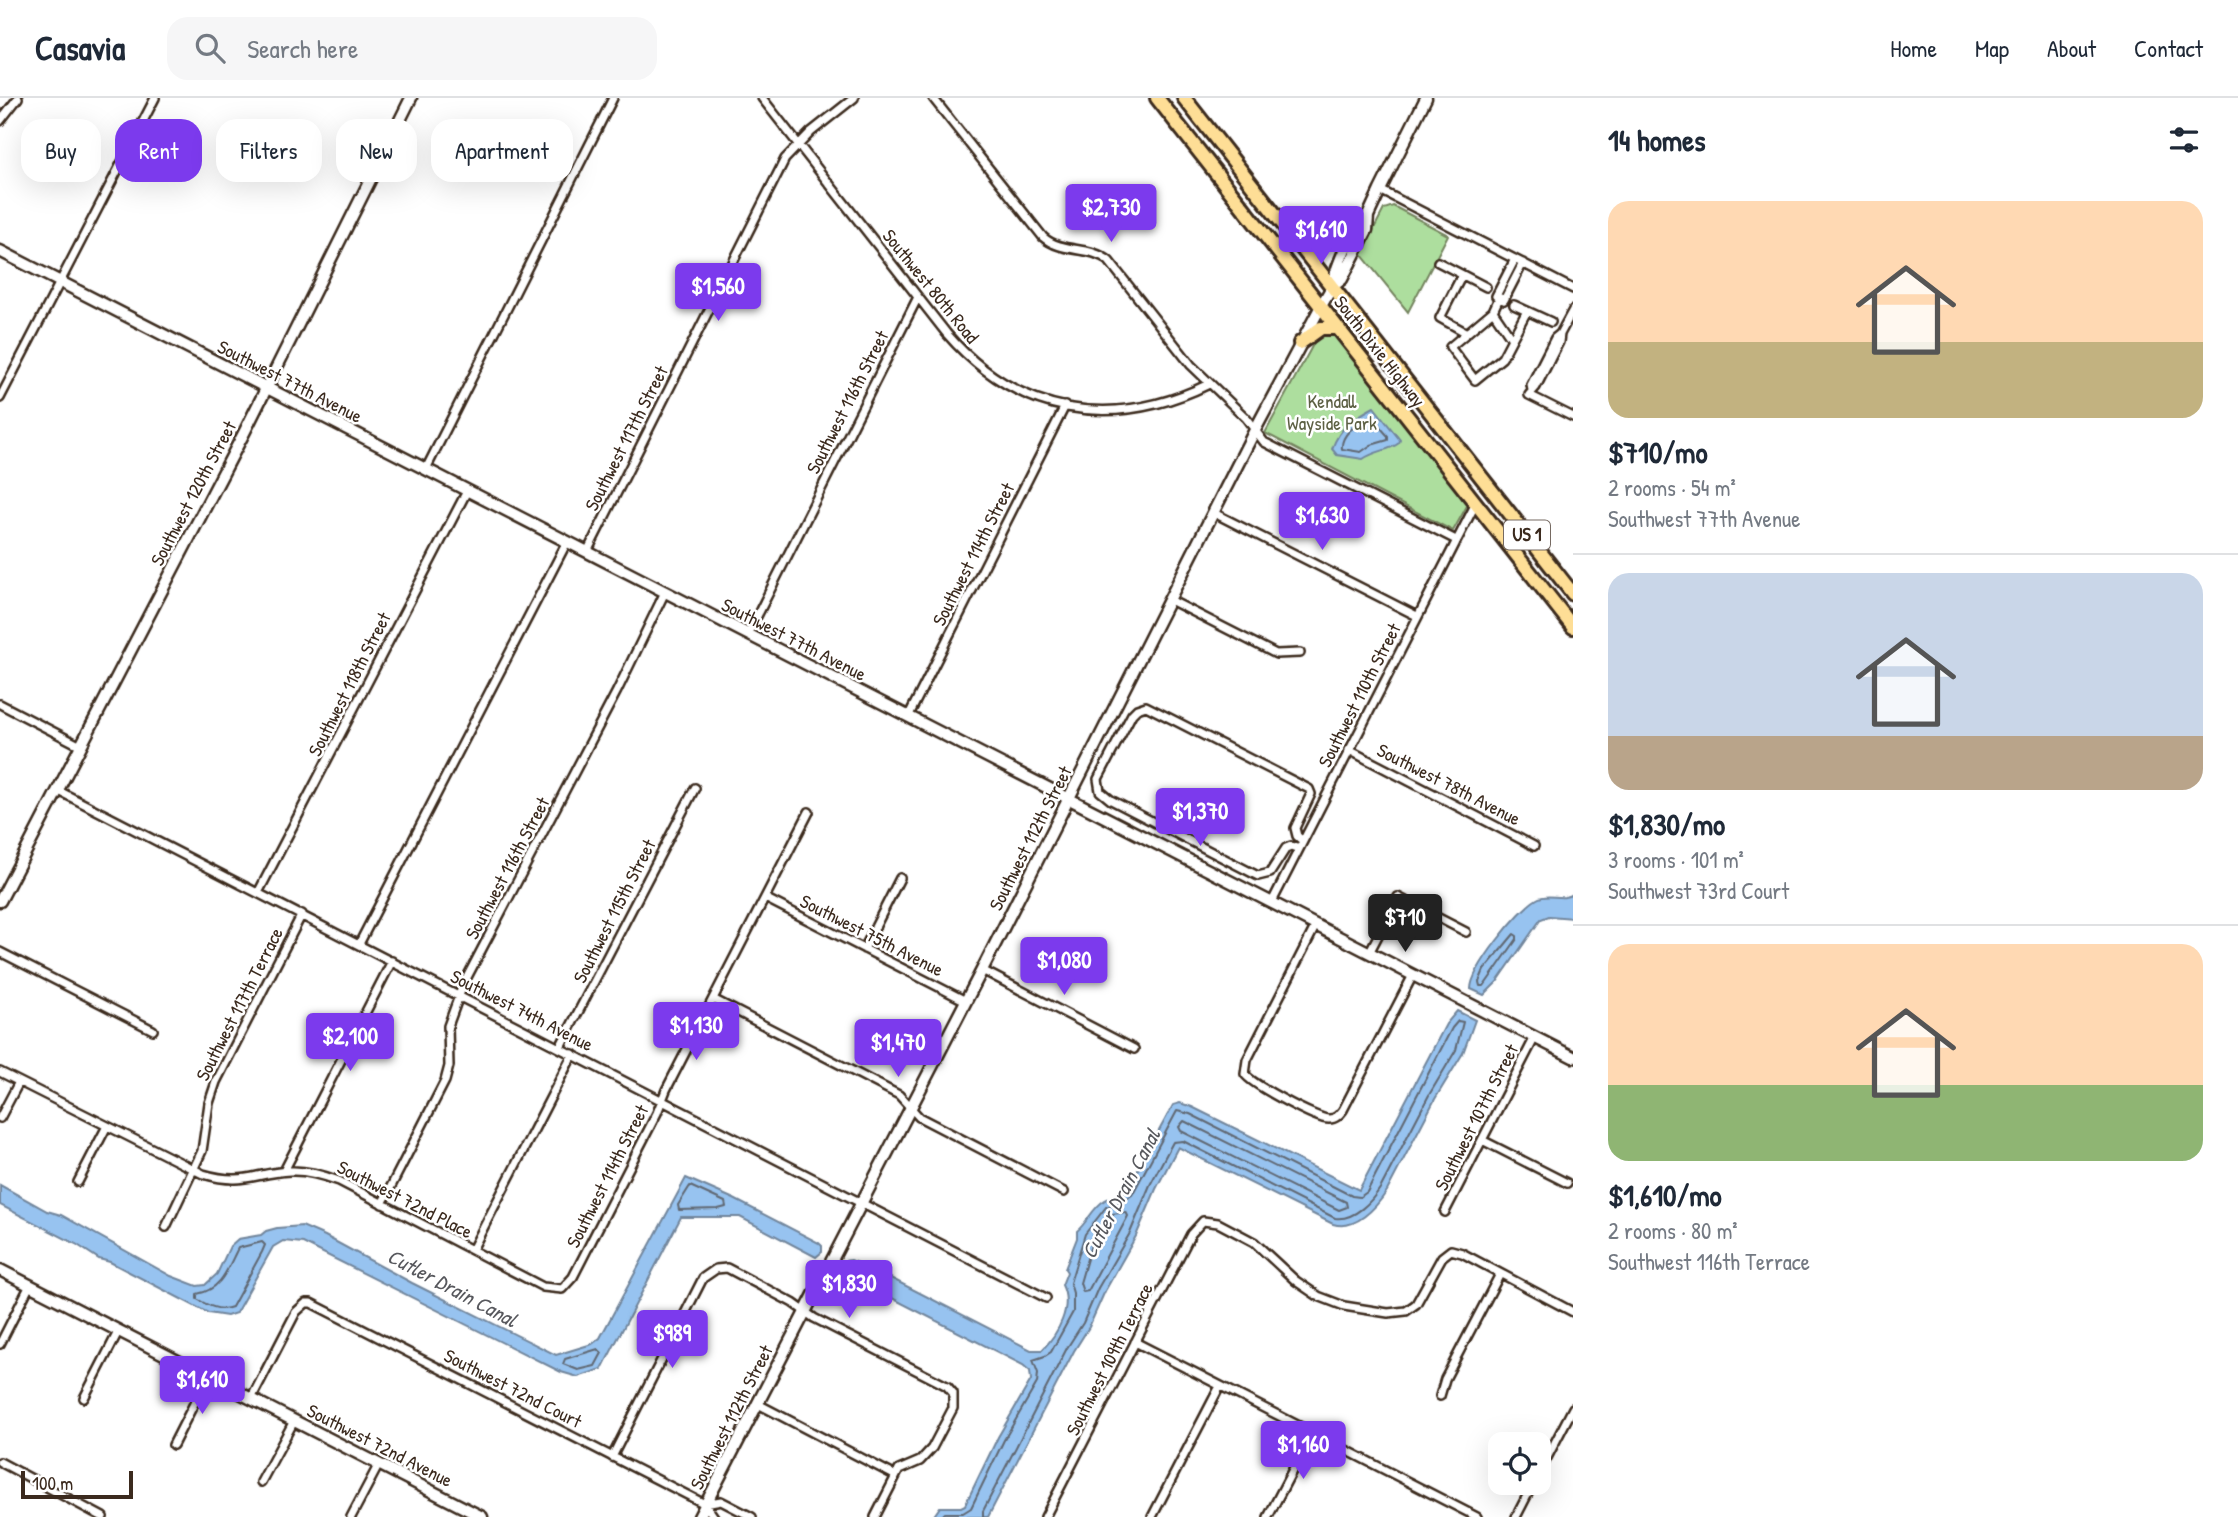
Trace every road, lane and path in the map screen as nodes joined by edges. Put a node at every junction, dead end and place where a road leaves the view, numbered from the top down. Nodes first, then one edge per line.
1 (18, 98) edge
2 (155, 98) edge
3 (411, 98) edge
4 (613, 98) edge
5 (762, 98) edge
6 (854, 98) edge
7 (933, 98) edge
8 (1157, 98) edge
9 (1184, 98) edge
10 (1426, 98) edge
11 (0, 121) edge
12 (797, 144) junction
13 (1380, 190) junction
14 (0, 251) edge
15 (1515, 259) junction
16 (1438, 262) dead end
17 (1523, 263) junction
18 (1462, 275) junction
19 (61, 282) junction
20 (1332, 287) junction
21 (1486, 287) dead end
22 (1573, 289) edge
23 (918, 297) junction
24 (1500, 298) junction
25 (1514, 305) dead end
26 (1321, 306) junction
27 (1573, 310) edge
28 (1493, 311) junction
29 (1527, 311) junction
30 (1551, 322) dead end
31 (1338, 328) junction
32 (1466, 333) junction
33 (1512, 339) junction
34 (1300, 343) junction
35 (1209, 384) junction
36 (267, 389) junction
37 (0, 398) edge
38 (1065, 406) junction
39 (1573, 417) edge
40 (1255, 430) junction
41 (426, 469) junction
42 (1486, 484) junction
43 (467, 491) junction
44 (1476, 503) junction
45 (1214, 513) junction
46 (1456, 540) junction
47 (567, 542) junction
48 (587, 552) junction
49 (665, 592) junction
50 (1573, 594) edge
51 (1170, 600) junction
52 (1417, 616) junction
53 (1573, 627) edge
54 (748, 634) junction
55 (1300, 653) dead end
56 (0, 704) edge
57 (908, 717) junction
58 (81, 746) junction
59 (1349, 750) junction
60 (695, 788) dead end
61 (57, 790) junction
62 (1070, 798) junction
63 (1304, 808) junction
64 (809, 812) dead end
65 (1315, 817) junction
66 (1303, 841) junction
67 (1534, 846) dead end
68 (1299, 849) junction
69 (900, 878) dead end
70 (258, 892) junction
71 (765, 898) junction
72 (0, 901) edge
73 (1272, 902) junction
74 (302, 915) junction
75 (1316, 925) junction
76 (1466, 932) dead end
77 (359, 944) junction
78 (864, 949) junction
79 (0, 952) edge
80 (1369, 953) junction
81 (392, 961) junction
82 (982, 970) junction
83 (1413, 975) junction
84 (459, 996) junction
85 (713, 999) junction
86 (966, 1001) junction
87 (153, 1030) dead end
88 (1535, 1037) junction
89 (560, 1047) junction
90 (1134, 1049) dead end
91 (573, 1054) junction
92 (1573, 1057) edge
93 (0, 1072) edge
94 (19, 1082) junction
95 (662, 1100) junction
96 (911, 1107) junction
97 (0, 1118) edge
98 (107, 1126) junction
99 (1482, 1140) junction
100 (195, 1170) junction
101 (284, 1171) junction
102 (78, 1182) dead end
103 (1567, 1183) dead end
104 (1064, 1192) dead end
105 (382, 1204) junction
106 (862, 1204) junction
107 (1445, 1212) dead end
108 (166, 1227) dead end
109 (472, 1250) junction
110 (0, 1270) edge
111 (1500, 1274) junction
112 (30, 1285) junction
113 (562, 1289) joint
114 (1046, 1298) dead end
115 (805, 1312) junction
116 (1573, 1312) edge
117 (119, 1330) junction
118 (1135, 1342) junction
119 (0, 1345) edge
120 (208, 1376) junction
121 (1220, 1386) junction
122 (1440, 1396) dead end
123 (84, 1398) dead end
124 (251, 1399) junction
125 (758, 1404) junction
126 (1573, 1408) edge
127 (294, 1421) junction
128 (1312, 1433) junction
129 (173, 1445) dead end
130 (1551, 1450) edge
131 (612, 1457) junction
132 (0, 1462) edge
133 (379, 1464) junction
134 (896, 1476) junction
135 (261, 1482) dead end
136 (1527, 1495) edge
137 (705, 1504) junction
138 (461, 1511) edge
139 (103, 1517) edge
140 (351, 1517) edge
141 (482, 1517) edge
142 (699, 1517) edge
143 (714, 1517) edge
144 (752, 1517) edge
145 (875, 1517) edge
146 (1045, 1517) edge
147 (1152, 1517) edge
148 (1268, 1517) edge
149 (1477, 1517) edge
150 (1516, 1517) edge

1 - 11 street
2 - 19 street
3 - 36 street, Southwest 120th Street
4 - 41 street
5 - 12 street, Southwest 80th Road
6 - 12 street, Southwest 117th Street
7 - 35 street
8 - 26 highway, South Dixie Highway / US 1
9 - 20 highway, South Dixie Highway / US 1
10 - 13 street, Southwest 112th Street
12 - 23 street, Southwest 80th Road
12 - 48 street, Southwest 117th Street
13 - 15 street
13 - 20 street, Southwest 112th Street
14 - 19 street, Southwest 77th Avenue
15 - 17 street
15 - 24 street
16 - 18 street
17 - 22 street
17 - 24 street
18 - 21 street
18 - 32 street
19 - 36 street, Southwest 77th Avenue
19 - 37 street
20 - 26 street, Southwest 112th Street
20 - 42 highway, South Dixie Highway / US 1
23 - 38 street, Southwest 80th Road
23 - 54 street, Southwest 116th Street
24 - 28 street
25 - 29 street
26 - 31 highway, South Dixie Highway / US 1
26 - 34 street, Southwest 112th Street
27 - 39 street
28 - 32 street
28 - 33 street
29 - 30 street
29 - 33 street
31 - 34 highway
31 - 44 highway, South Dixie Highway / US 1
32 - 33 street
34 - 40 street, Southwest 112th Street
35 - 38 street, Southwest 80th Road
35 - 40 street
36 - 41 street, Southwest 77th Avenue
36 - 58 street, Southwest 120th Street
38 - 57 street, Southwest 114th Street
40 - 45 street, Southwest 112th Street
40 - 46 street
41 - 43 street, Southwest 77th Avenue
42 - 44 highway
42 - 50 highway, South Dixie Highway / US 1
43 - 47 street, Southwest 77th Avenue
43 - 70 street, Southwest 118th Street
44 - 46 street, Southwest 110th Street
44 - 53 highway, South Dixie Highway / US 1
45 - 51 street, Southwest 112th Street
45 - 52 street
46 - 52 street, Southwest 110th Street
47 - 48 street, Southwest 77th Avenue
47 - 77 street
48 - 49 street, Southwest 77th Avenue
49 - 54 street, Southwest 77th Avenue
49 - 84 street, Southwest 116th Street
51 - 55 street
51 - 62 street, Southwest 112th Street
52 - 59 street, Southwest 110th Street
54 - 57 street, Southwest 77th Avenue
56 - 58 street
57 - 62 street, Southwest 77th Avenue
58 - 61 street, Southwest 120th Street
59 - 65 street, Southwest 110th Street
59 - 67 street, Southwest 78th Avenue
60 - 89 street, Southwest 115th Street
61 - 70 street, Southwest 74th Avenue
61 - 72 street, Southwest 120th Street
62 - 73 street, Southwest 77th Avenue
62 - 82 street, Southwest 112th Street
63 - 65 street
63 - 66 street
63 - 68 street
64 - 71 street, Southwest 114th Street
65 - 66 street, Southwest 110th Street
66 - 68 street, Southwest 110th Street
68 - 73 street, Southwest 110th Street
69 - 78 street
70 - 74 street, Southwest 74th Avenue
71 - 78 street, Southwest 75th Avenue
71 - 85 street, Southwest 114th Street
73 - 75 street, Southwest 77th Avenue
74 - 77 street, Southwest 74th Avenue
74 - 100 street, Southwest 117th Terrace
75 - 80 street, Southwest 77th Avenue
75 - 83 street
76 - 80 street
77 - 81 street, Southwest 74th Avenue
78 - 86 street, Southwest 75th Avenue
79 - 87 street
80 - 83 street, Southwest 77th Avenue
81 - 84 street, Southwest 74th Avenue
81 - 101 street
82 - 86 street, Southwest 112th Street
82 - 90 street
83 - 88 street, Southwest 77th Avenue
84 - 89 street, Southwest 74th Avenue
84 - 105 street, Southwest 116th Street
85 - 95 street, Southwest 114th Street
85 - 96 street
86 - 96 street, Southwest 112th Street
88 - 92 street, Southwest 77th Avenue
88 - 99 street, Southwest 107th Street
89 - 91 street, Southwest 74th Avenue
91 - 95 street, Southwest 74th Avenue
91 - 109 street
93 - 94 street, Southwest 72nd Place
94 - 97 street
94 - 98 street, Southwest 72nd Place
95 - 106 street, Southwest 74th Avenue
95 - 113 street, Southwest 114th Street
96 - 104 street
96 - 106 street, Southwest 112th Street
98 - 100 street, Southwest 72nd Place
98 - 102 street
99 - 103 street
99 - 107 street, Southwest 107th Street
100 - 101 street, Southwest 72nd Place
100 - 108 street, Southwest 117th Terrace
101 - 105 street, Southwest 72nd Place
105 - 109 street, Southwest 72nd Place
106 - 114 street, Southwest 74th Avenue
106 - 115 street, Southwest 112th Street
109 - 113 street, Southwest 72nd Place
110 - 112 street, Southwest 72nd Avenue
111 - 116 street
111 - 118 street, Southwest 109th Terrace
111 - 122 street
112 - 117 street, Southwest 72nd Avenue
112 - 119 street
115 - 125 street, Southwest 112th Street
115 - 131 street
115 - 134 street
117 - 120 street, Southwest 72nd Avenue
117 - 123 street
118 - 121 street
118 - 146 street, Southwest 109th Terrace
120 - 124 street, Southwest 72nd Avenue
120 - 129 street
121 - 128 street
121 - 147 street
124 - 127 street, Southwest 72nd Avenue
124 - 131 street, Southwest 72nd Court
125 - 134 street
125 - 137 street, Southwest 112th Street
126 - 130 street
127 - 133 street, Southwest 72nd Avenue
127 - 135 street
128 - 148 street
128 - 149 street
131 - 137 street, Southwest 72nd Court
132 - 139 street
133 - 138 street, Southwest 72nd Avenue
133 - 140 street
134 - 145 street
136 - 150 street
137 - 142 street, Southwest 112th Street
137 - 143 street, Southwest 72nd Court
137 - 144 street, Southwest 72nd Court
138 - 141 street, Southwest 72nd Avenue

